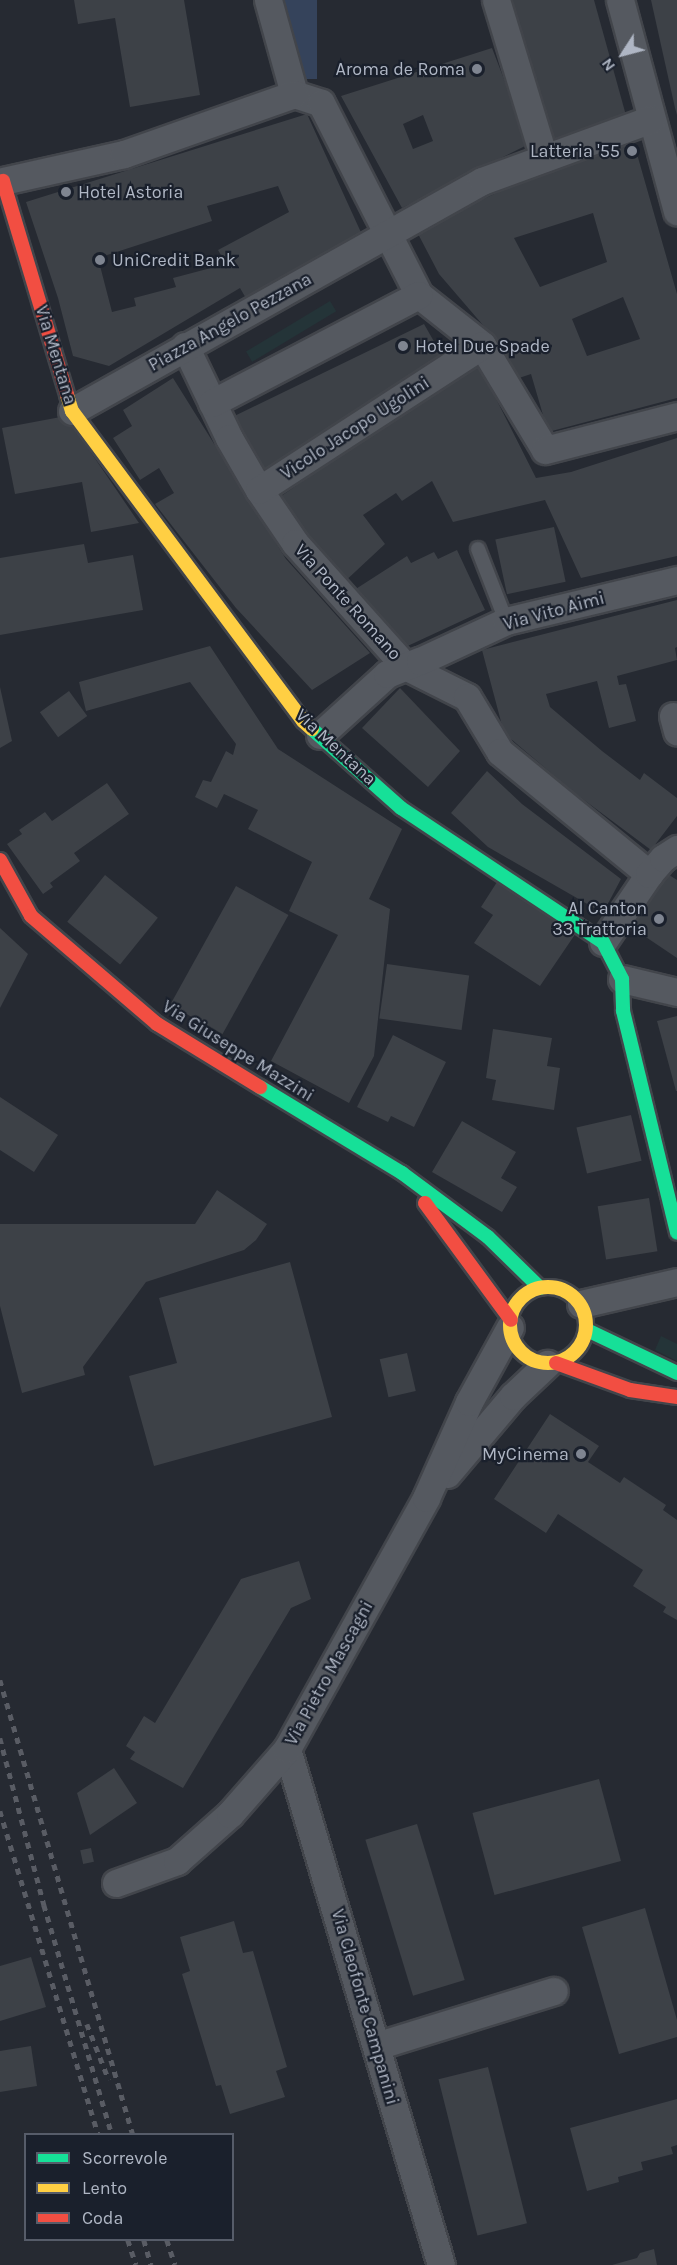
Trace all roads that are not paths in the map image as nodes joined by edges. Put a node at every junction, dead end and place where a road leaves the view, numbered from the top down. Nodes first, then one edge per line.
1 (268, 0) edge
2 (496, 0) edge
3 (620, 0) edge
4 (294, 94) junction
5 (651, 119) junction
6 (544, 158) junction
7 (2, 182) edge
8 (677, 211) edge
9 (387, 233) junction
10 (419, 295) junction
11 (482, 345) junction
12 (185, 346) junction
13 (212, 403) junction
14 (72, 411) junction
15 (677, 416) edge
16 (259, 490) junction
17 (478, 549) dead end
18 (677, 580) edge
19 (506, 621) junction
20 (405, 666) junction
21 (320, 735) junction
22 (677, 849) edge
23 (0, 860) edge
24 (649, 874) junction
25 (603, 942) junction
26 (622, 979) junction
27 (677, 992) edge
28 (402, 1173) junction
29 (677, 1232) edge
30 (677, 1282) edge
31 (540, 1288) junction
32 (581, 1304) junction
33 (510, 1323) junction
34 (587, 1330) junction
35 (551, 1364) junction
36 (677, 1373) edge
37 (677, 1396) edge
38 (426, 1498) junction
39 (287, 1749) junction
40 (116, 1883) dead end
41 (554, 1992) dead end
42 (376, 2046) junction
43 (441, 2265) edge

1 - 4 street
2 - 6 street
3 - 5 street
4 - 7 street
4 - 9 street
5 - 6 street, Piazza Angelo Pezzana
5 - 8 street
6 - 9 street, Piazza Angelo Pezzana
7 - 14 street, Via Mentana
9 - 10 street
9 - 12 street, Piazza Angelo Pezzana
10 - 11 street
10 - 13 street
11 - 15 street
11 - 16 street, Vicolo Jacopo Ugolini
12 - 13 street, Via Ponte Romano
12 - 14 street, Piazza Angelo Pezzana
13 - 16 street, Via Ponte Romano
14 - 21 street, Via Mentana
16 - 20 street, Via Ponte Romano
17 - 19 lane
18 - 19 street, Via Vito Aimi
19 - 20 street, Via Vito Aimi
20 - 21 street, Via Vito Aimi
20 - 24 street, Via Ponte Romano
21 - 25 street, Via Mentana
22 - 24 street
23 - 28 street, Via Giuseppe Mazzini
24 - 25 street
25 - 26 street, Via Mentana
26 - 27 street
26 - 29 street, Via Mentana
28 - 31 street, Via Giuseppe Mazzini
28 - 33 street
30 - 32 street
31 - 32 street
31 - 33 street
32 - 34 street
33 - 35 street
33 - 38 street, Via Pietro Mascagni
34 - 35 street
34 - 36 street
35 - 37 street
35 - 38 street, Via Pietro Mascagni
38 - 39 street, Via Pietro Mascagni
39 - 40 street, Via Pietro Mascagni
39 - 42 street, Via Cleofonte Campanini
41 - 42 street
42 - 43 street, Via Cleofonte Campanini

